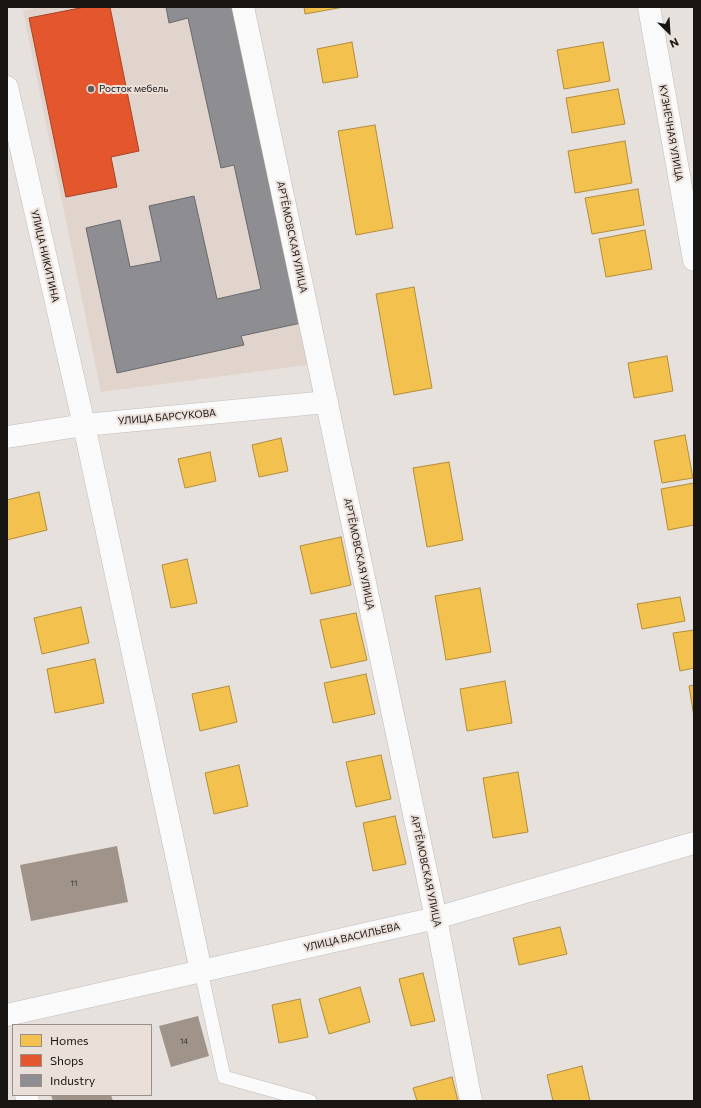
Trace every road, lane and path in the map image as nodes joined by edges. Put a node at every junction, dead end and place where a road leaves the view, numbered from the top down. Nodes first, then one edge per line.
1 (243, 7) edge
2 (649, 7) edge
3 (7, 87) edge
4 (694, 260) edge
5 (327, 402) junction
6 (84, 425) junction
7 (7, 437) edge
8 (694, 843) edge
9 (436, 918) junction
10 (201, 971) junction
11 (10, 1019) edge
12 (310, 1101) edge
13 (471, 1101) edge

1 - 5 street, АРТЁМОВСКАЯ УЛИЦА
2 - 4 street, КУЗНЕЧНАЯ УЛИЦА
3 - 6 street, УЛИЦА НИКИТИНА
5 - 6 street, УЛИЦА БАРСУКОВА
5 - 9 street, АРТЁМОВСКАЯ УЛИЦА
6 - 7 street, УЛИЦА БАРСУКОВА
6 - 10 street, УЛИЦА НИКИТИНА
8 - 9 street, УЛИЦА ВАСИЛЬЕВА
9 - 10 street, УЛИЦА ВАСИЛЬЕВА
9 - 13 street, АРТЁМОВСКАЯ УЛИЦА
10 - 11 street, УЛИЦА ВАСИЛЬЕВА
10 - 12 lane

